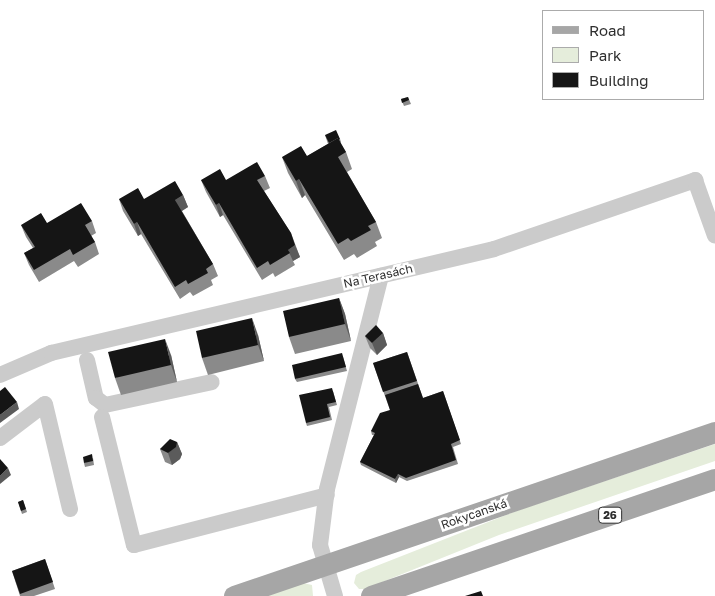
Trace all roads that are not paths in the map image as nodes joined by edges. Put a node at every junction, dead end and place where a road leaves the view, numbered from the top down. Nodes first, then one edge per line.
1 (715, 236) edge
2 (381, 276) junction
3 (87, 360) dead end
4 (0, 375) edge
5 (212, 382) dead end
6 (102, 417) dead end
7 (715, 432) edge
8 (0, 438) edge
9 (715, 479) edge
10 (327, 495) junction
11 (70, 509) dead end
12 (324, 565) junction
13 (234, 596) edge
14 (335, 596) edge
15 (371, 596) edge

1 - 2 street, Na Terasách
2 - 4 street, Na Terasách
2 - 10 street
3 - 5 street
6 - 10 street
7 - 12 main road, Rokycanská
8 - 11 street
9 - 15 main road, 26
10 - 12 street
12 - 13 main road, Rokycanská
12 - 14 street

